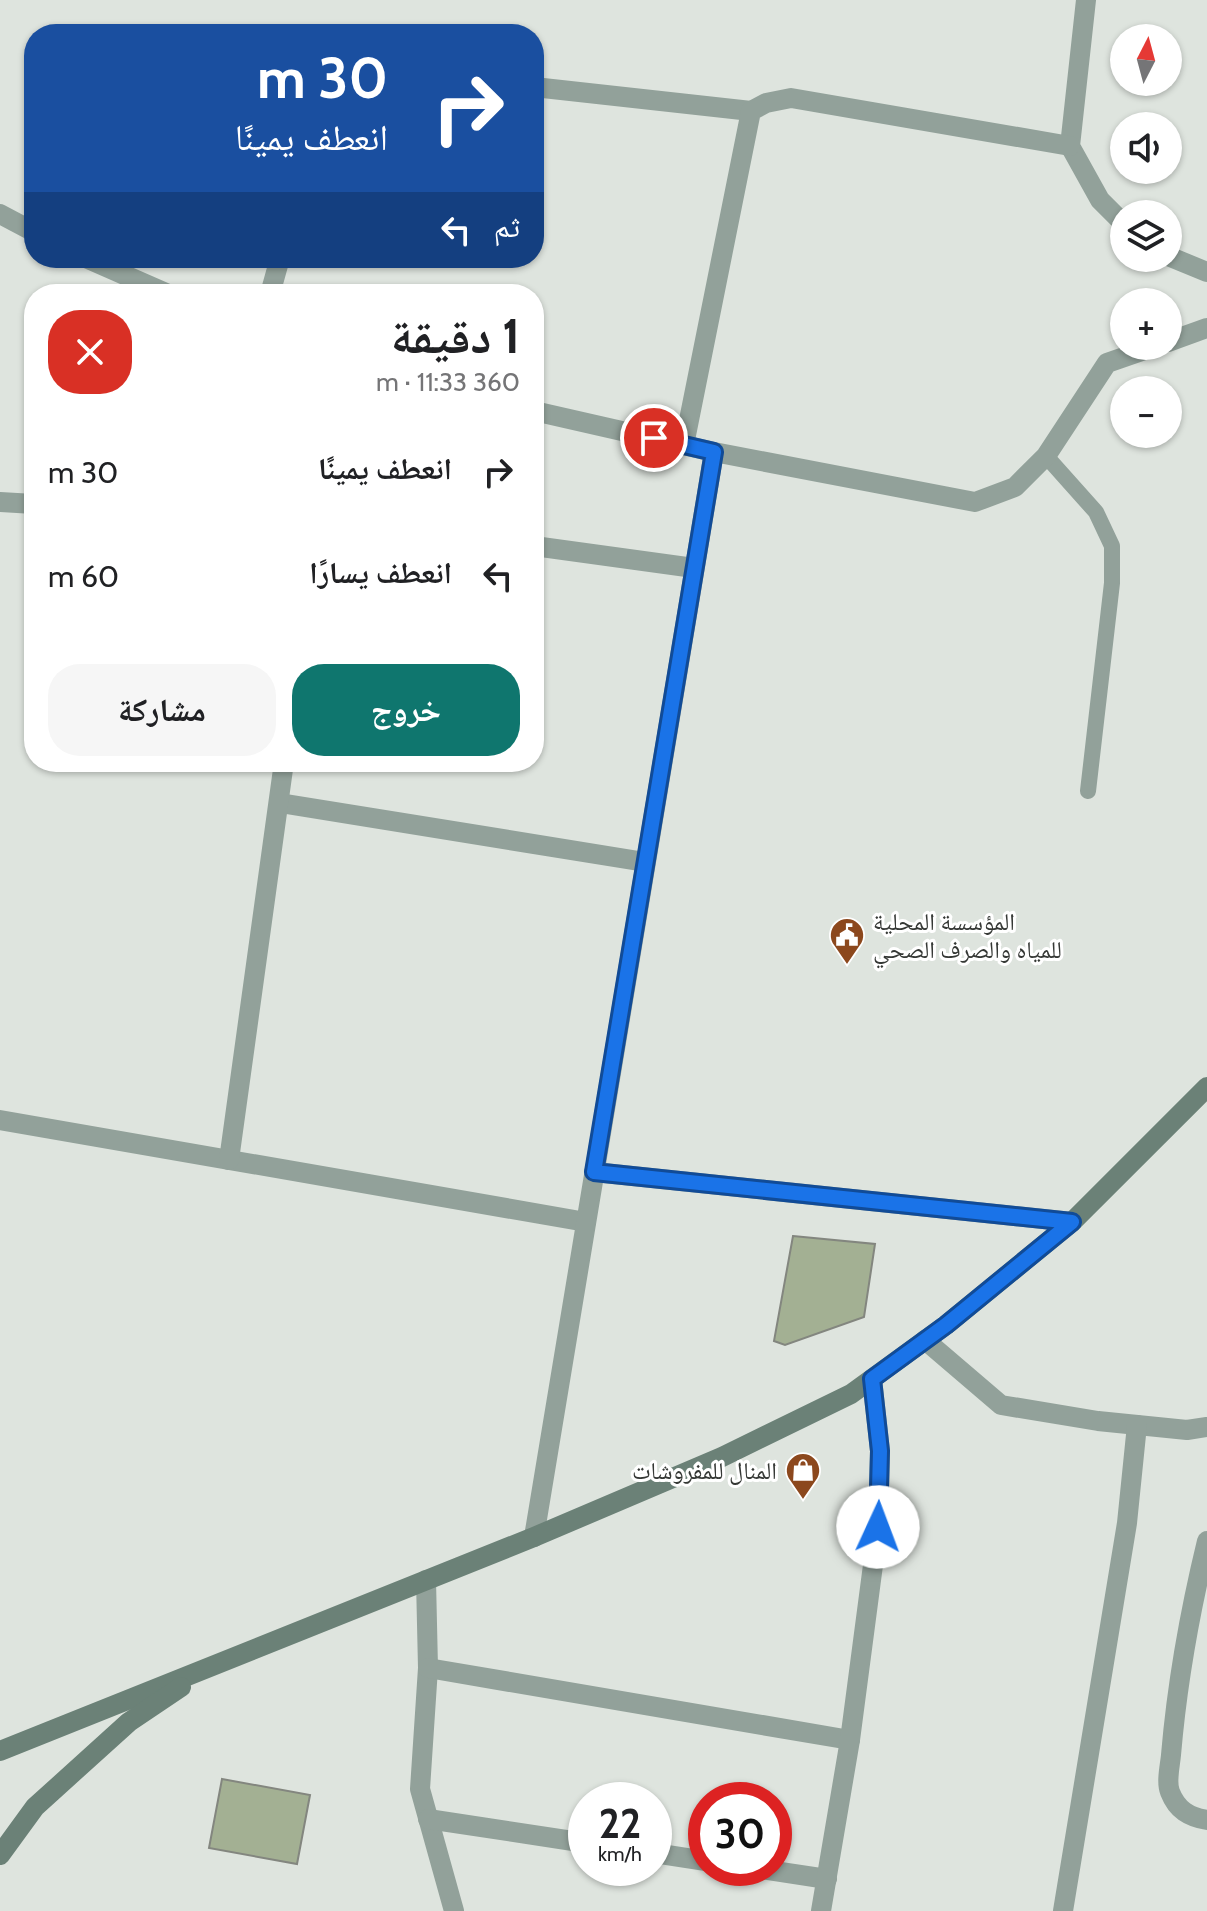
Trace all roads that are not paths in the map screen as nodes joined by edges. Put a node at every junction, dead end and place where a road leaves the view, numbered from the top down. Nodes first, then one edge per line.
1 (1086, 0) edge
2 (544, 88) edge
3 (751, 111) junction
4 (1070, 146) junction
5 (1110, 210) edge
6 (0, 214) edge
7 (24, 227) edge
8 (1182, 262) edge
9 (109, 268) edge
10 (1207, 272) edge
11 (145, 284) edge
12 (1207, 328) edge
13 (1182, 337) edge
14 (1116, 360) edge
15 (544, 413) edge
16 (684, 445) junction
17 (714, 452) junction
18 (1046, 456) junction
19 (0, 502) edge
20 (24, 503) edge
21 (544, 547) edge
22 (694, 568) junction
23 (283, 772) edge
24 (1088, 791) dead end
25 (280, 803) junction
26 (645, 862) junction
27 (1207, 1087) edge
28 (0, 1120) edge
29 (229, 1160) junction
30 (594, 1172) junction
31 (586, 1222) junction
32 (1072, 1222) junction
33 (925, 1340) junction
34 (872, 1379) junction
35 (1137, 1425) junction
36 (1207, 1427) edge
37 (534, 1537) junction
38 (1207, 1541) edge
39 (426, 1580) junction
40 (212, 1666) junction
41 (428, 1668) junction
42 (850, 1740) junction
43 (0, 1751) edge
44 (428, 1819) junction
45 (1207, 1820) edge
46 (568, 1840) edge
47 (0, 1855) edge
48 (792, 1874) edge
49 (827, 1879) junction
50 (454, 1911) edge
51 (821, 1911) edge
52 (1063, 1911) edge

1 - 4 street
2 - 3 street
3 - 4 street
3 - 16 street
4 - 5 street
6 - 7 street
8 - 10 street
9 - 11 street
12 - 13 street
14 - 18 street
15 - 16 street
16 - 17 street
17 - 18 street
17 - 22 street
18 - 24 lane
19 - 20 street
21 - 22 street
22 - 26 street
23 - 25 street
25 - 26 street
25 - 29 street
26 - 30 street
27 - 32 main road
28 - 29 street
29 - 31 street
30 - 31 street
30 - 32 street
31 - 37 street
32 - 33 main road
33 - 34 main road
33 - 35 street
34 - 37 main road
34 - 42 street
35 - 36 street
35 - 52 street
37 - 39 main road
38 - 45 street
39 - 40 main road
39 - 41 street
40 - 43 main road
40 - 47 main road
41 - 42 street
41 - 44 street
42 - 49 street
44 - 46 street
44 - 50 street
48 - 49 street
49 - 51 street

